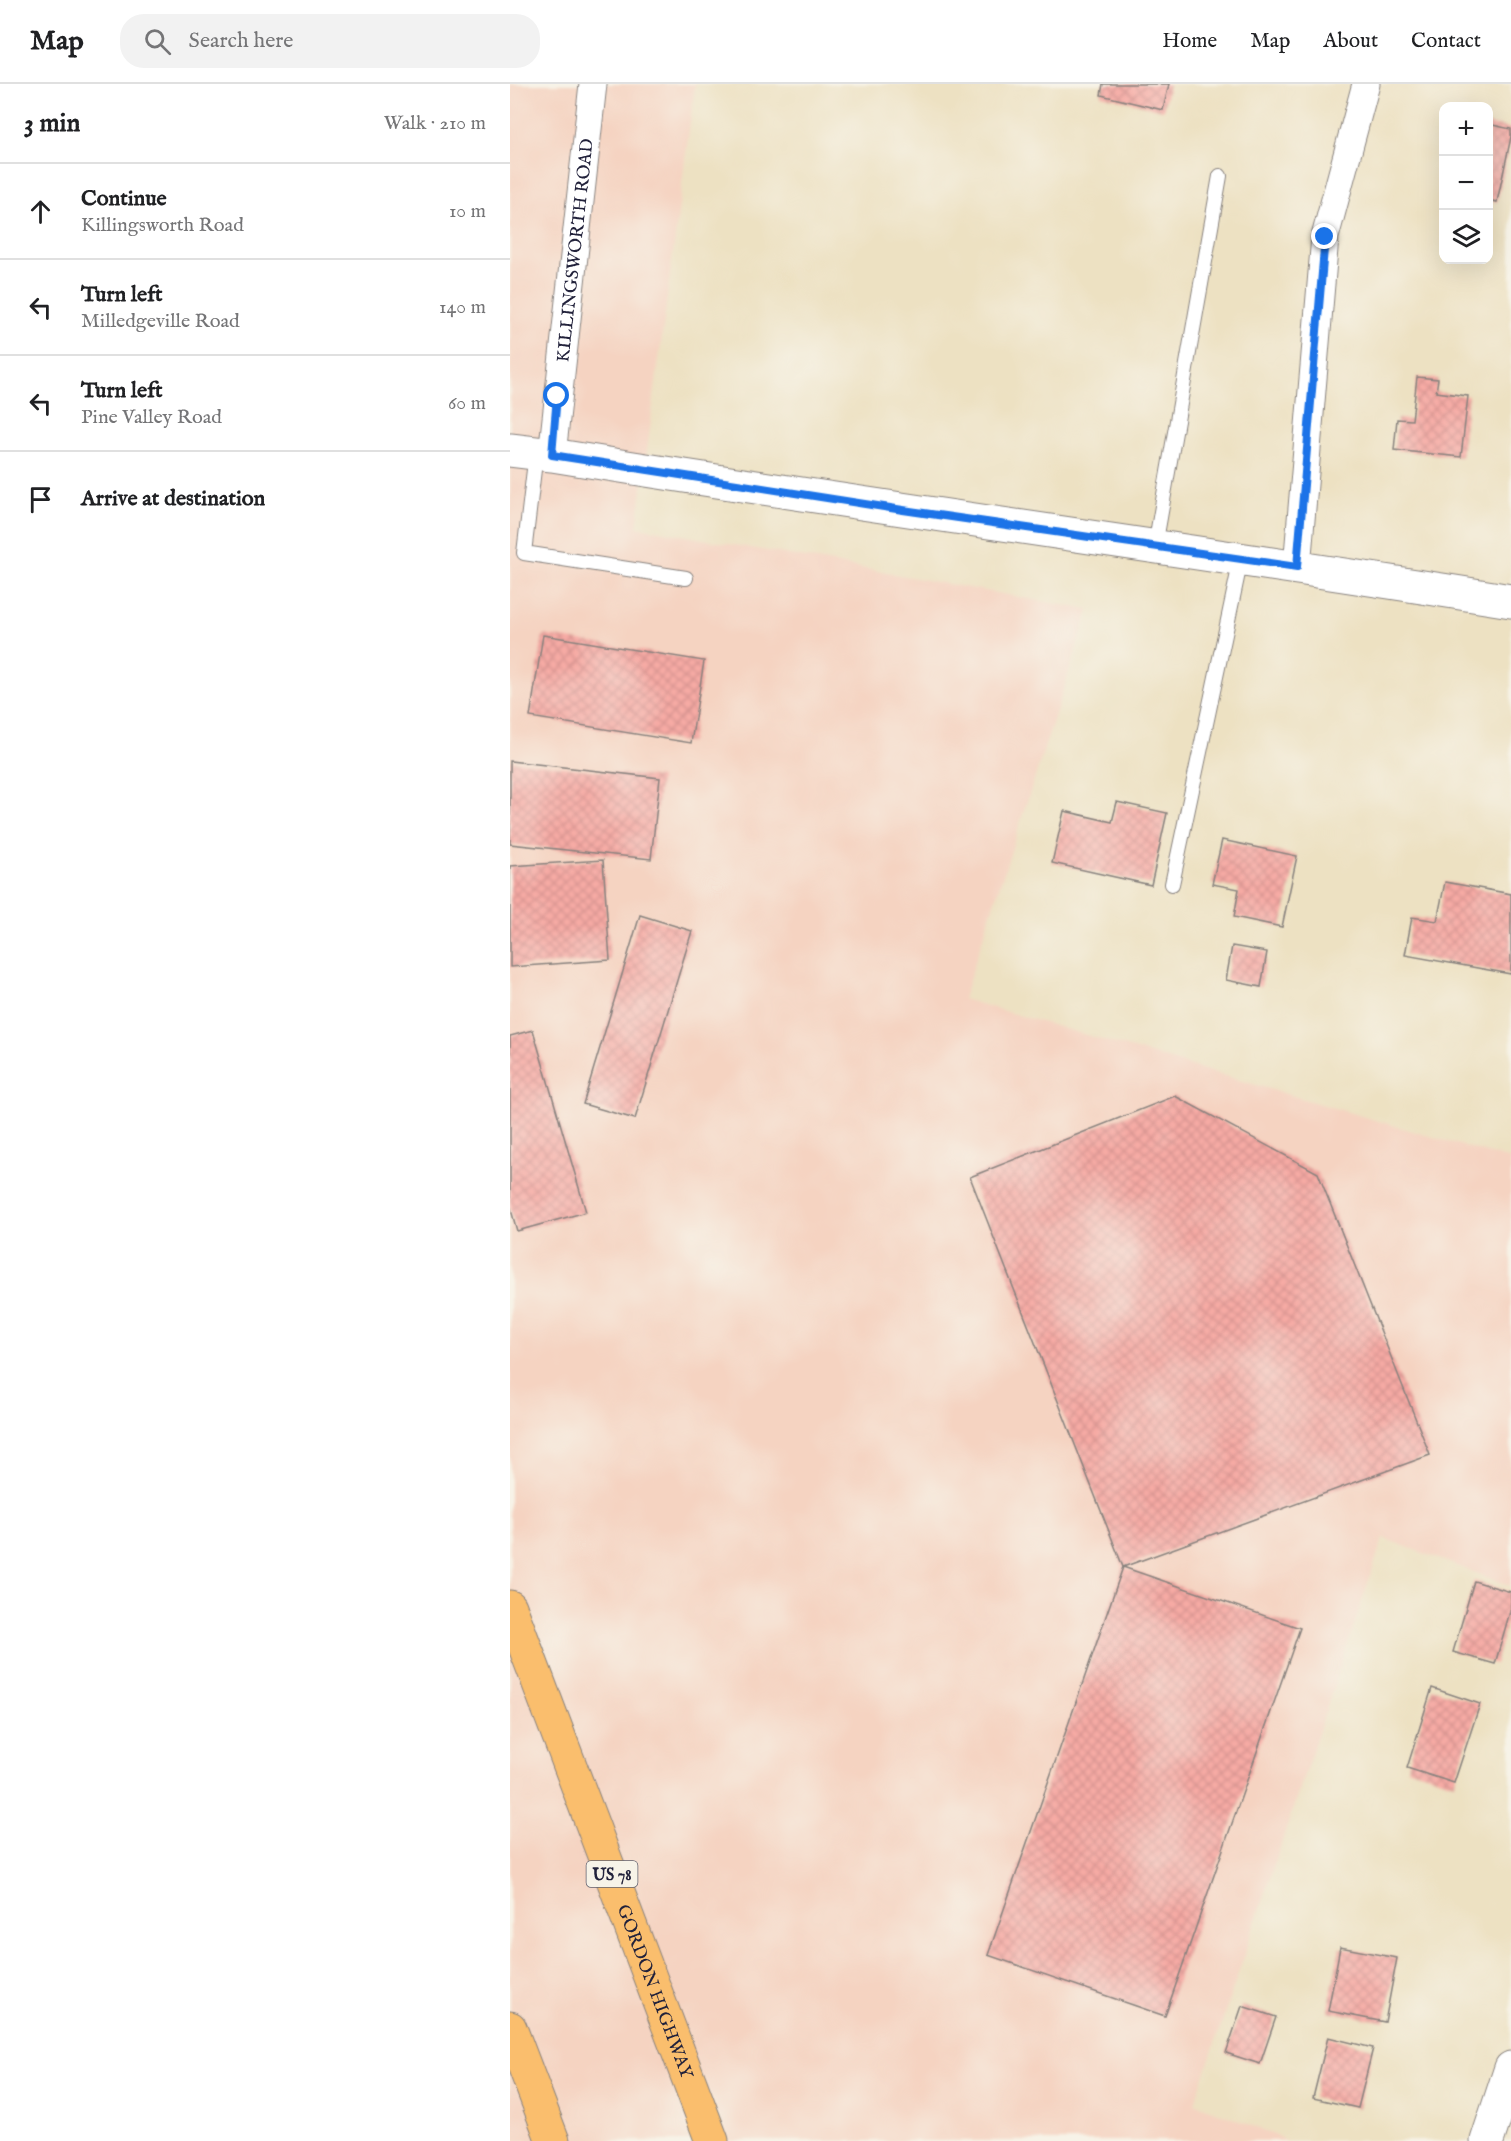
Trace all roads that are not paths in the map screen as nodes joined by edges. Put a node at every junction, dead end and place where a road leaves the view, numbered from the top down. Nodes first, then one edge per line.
1 (593, 84) edge
2 (1366, 84) edge
3 (1221, 176) dead end
4 (533, 453) edge
5 (1155, 546) junction
6 (1241, 559) junction
7 (1297, 567) junction
8 (686, 578) dead end
9 (1511, 602) edge
10 (1172, 884) dead end
11 (510, 1607) edge
12 (510, 2028) edge
13 (1511, 2068) edge
14 (553, 2141) edge
15 (712, 2141) edge
16 (1487, 2141) edge

1 - 4 street, KILLINGSWORTH ROAD
2 - 7 street
3 - 5 lane
4 - 5 street
4 - 8 lane
5 - 6 street
6 - 7 street
6 - 10 lane
7 - 9 street
11 - 15 highway, GORDON HIGHWAY / US 78
12 - 14 highway
13 - 16 street

